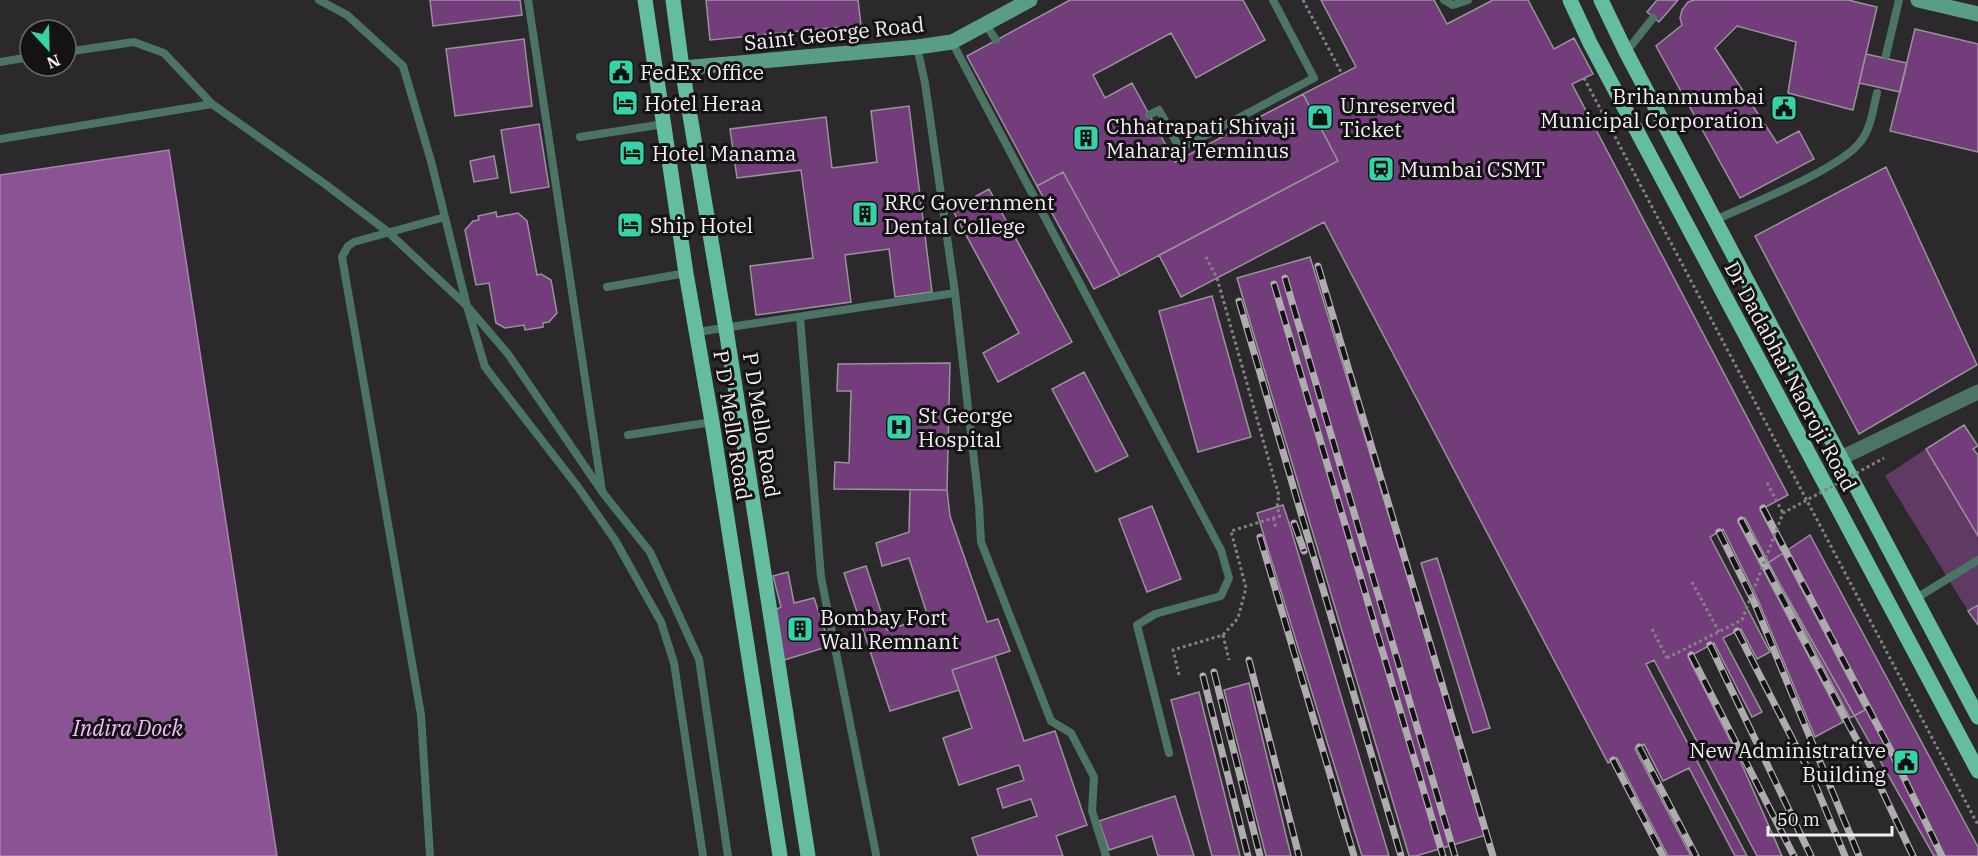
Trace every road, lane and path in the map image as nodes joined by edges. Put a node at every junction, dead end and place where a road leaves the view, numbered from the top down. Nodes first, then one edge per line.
1 (319, 0) edge
2 (528, 0) edge
3 (645, 0) edge
4 (673, 0) edge
5 (1030, 0) edge
6 (1273, 0) edge
7 (1303, 0) edge
8 (1444, 0) edge
9 (1468, 0) edge
10 (1570, 0) edge
11 (1600, 0) edge
12 (1611, 0) edge
13 (1899, 0) edge
14 (1918, 0) edge
15 (1978, 14) edge
16 (1653, 18) dead end
17 (986, 25) junction
18 (1615, 30) junction
19 (996, 40) dead end
20 (952, 42) junction
21 (917, 47) junction
22 (78, 50) edge
23 (1626, 52) junction
24 (1886, 55) dead end
25 (18, 59) edge
26 (0, 62) edge
27 (682, 68) junction
28 (1342, 74) dead end
29 (1584, 78) dead end
30 (1877, 93) dead end
31 (212, 104) junction
32 (1149, 115) dead end
33 (664, 124) junction
34 (580, 137) dead end
35 (0, 139) edge
36 (445, 217) junction
37 (1715, 220) junction
38 (388, 232) junction
39 (1206, 257) dead end
40 (686, 273) junction
41 (607, 287) dead end
42 (955, 293) junction
43 (467, 306) junction
44 (800, 317) junction
45 (726, 329) junction
46 (697, 332) junction
47 (1978, 392) edge
48 (712, 422) junction
49 (628, 435) dead end
50 (1840, 458) junction
51 (1884, 458) dead end
52 (1767, 483) dead end
53 (603, 493) junction
54 (1783, 513) junction
55 (1273, 518) junction
56 (1276, 527) dead end
57 (1978, 560) edge
58 (1692, 582) dead end
59 (1916, 599) junction
60 (1652, 629) dead end
61 (1719, 632) junction
62 (1223, 635) junction
63 (1229, 660) dead end
64 (1179, 675) dead end
65 (1978, 717) edge
66 (1168, 753) dead end
67 (1978, 771) edge
68 (1978, 825) edge
69 (876, 854) dead end
70 (430, 856) edge
71 (703, 856) edge
72 (728, 856) edge
73 (780, 856) edge
74 (808, 856) edge
75 (1106, 856) edge

1 - 36 lane
2 - 53 lane
3 - 33 main road, P D' Mello Road
4 - 27 main road, P D Mello Road
5 - 17 main road, Saint George Road
6 - 32 lane
7 - 28 path
8 - 9 lane
10 - 67 main road, Dr Dadabhai Naoroji Road
11 - 18 main road, Dr Dadabhai Naoroji Road
12 - 18 main road
13 - 24 lane
14 - 15 main road
16 - 23 lane
17 - 19 lane
17 - 20 main road, Saint George Road
18 - 23 main road, Dr Dadabhai Naoroji Road
20 - 21 main road, Saint George Road
20 - 66 lane
21 - 27 main road, Saint George Road
21 - 42 lane
22 - 31 lane
23 - 37 main road, Dr Dadabhai Naoroji Road
25 - 26 lane
27 - 45 main road, P D Mello Road
29 - 68 path
30 - 37 lane
31 - 35 lane
31 - 38 lane
33 - 34 lane
33 - 40 main road, P D' Mello Road
36 - 38 lane
36 - 43 lane
37 - 50 main road, Dr Dadabhai Naoroji Road
38 - 43 lane
38 - 70 lane
39 - 55 path
40 - 41 lane
40 - 46 main road, P D' Mello Road
42 - 44 lane
42 - 75 lane
43 - 53 lane
43 - 71 lane
44 - 45 lane
44 - 69 lane
45 - 46 lane
45 - 74 main road, P D Mello Road
46 - 48 main road, P D' Mello Road
47 - 50 street
48 - 49 lane
48 - 73 main road, P D' Mello Road
50 - 59 main road, Dr Dadabhai Naoroji Road
51 - 54 path, bridge
52 - 54 path
53 - 72 lane
54 - 61 path, bridge
55 - 56 path
55 - 62 path
57 - 59 lane
58 - 61 path
59 - 65 main road, Dr Dadabhai Naoroji Road
60 - 61 path, bridge
62 - 63 path
62 - 64 path

